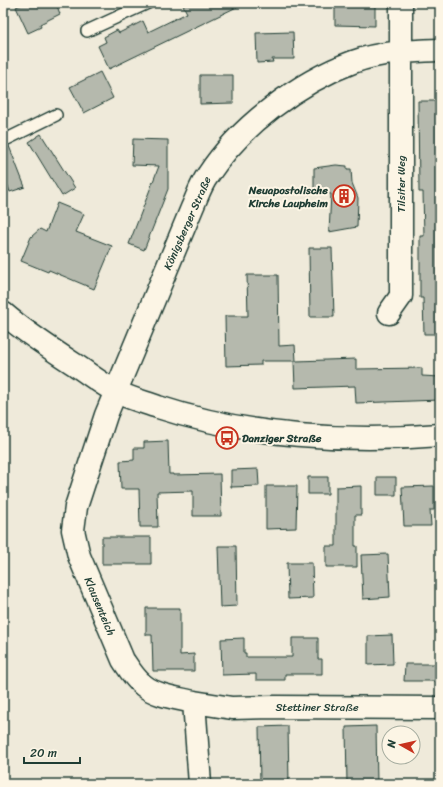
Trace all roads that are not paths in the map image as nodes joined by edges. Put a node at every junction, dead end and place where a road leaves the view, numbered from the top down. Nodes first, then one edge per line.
1 (148, 3) edge
2 (401, 3) edge
3 (87, 31) dead end
4 (440, 50) edge
5 (401, 52) junction
6 (56, 115) dead end
7 (3, 141) edge
8 (3, 313) edge
9 (389, 313) dead end
10 (116, 392) junction
11 (440, 435) edge
12 (194, 702) junction
13 (440, 708) edge
14 (200, 784) edge

1 - 3 lane
2 - 5 street, Tilsiter Weg
4 - 5 street, Königsberger Straße
5 - 9 street, Tilsiter Weg
5 - 10 street, Königsberger Straße
6 - 7 lane
8 - 10 street
10 - 11 street
10 - 12 street, Klausenteich
12 - 13 street, Stettiner Straße
12 - 14 street

